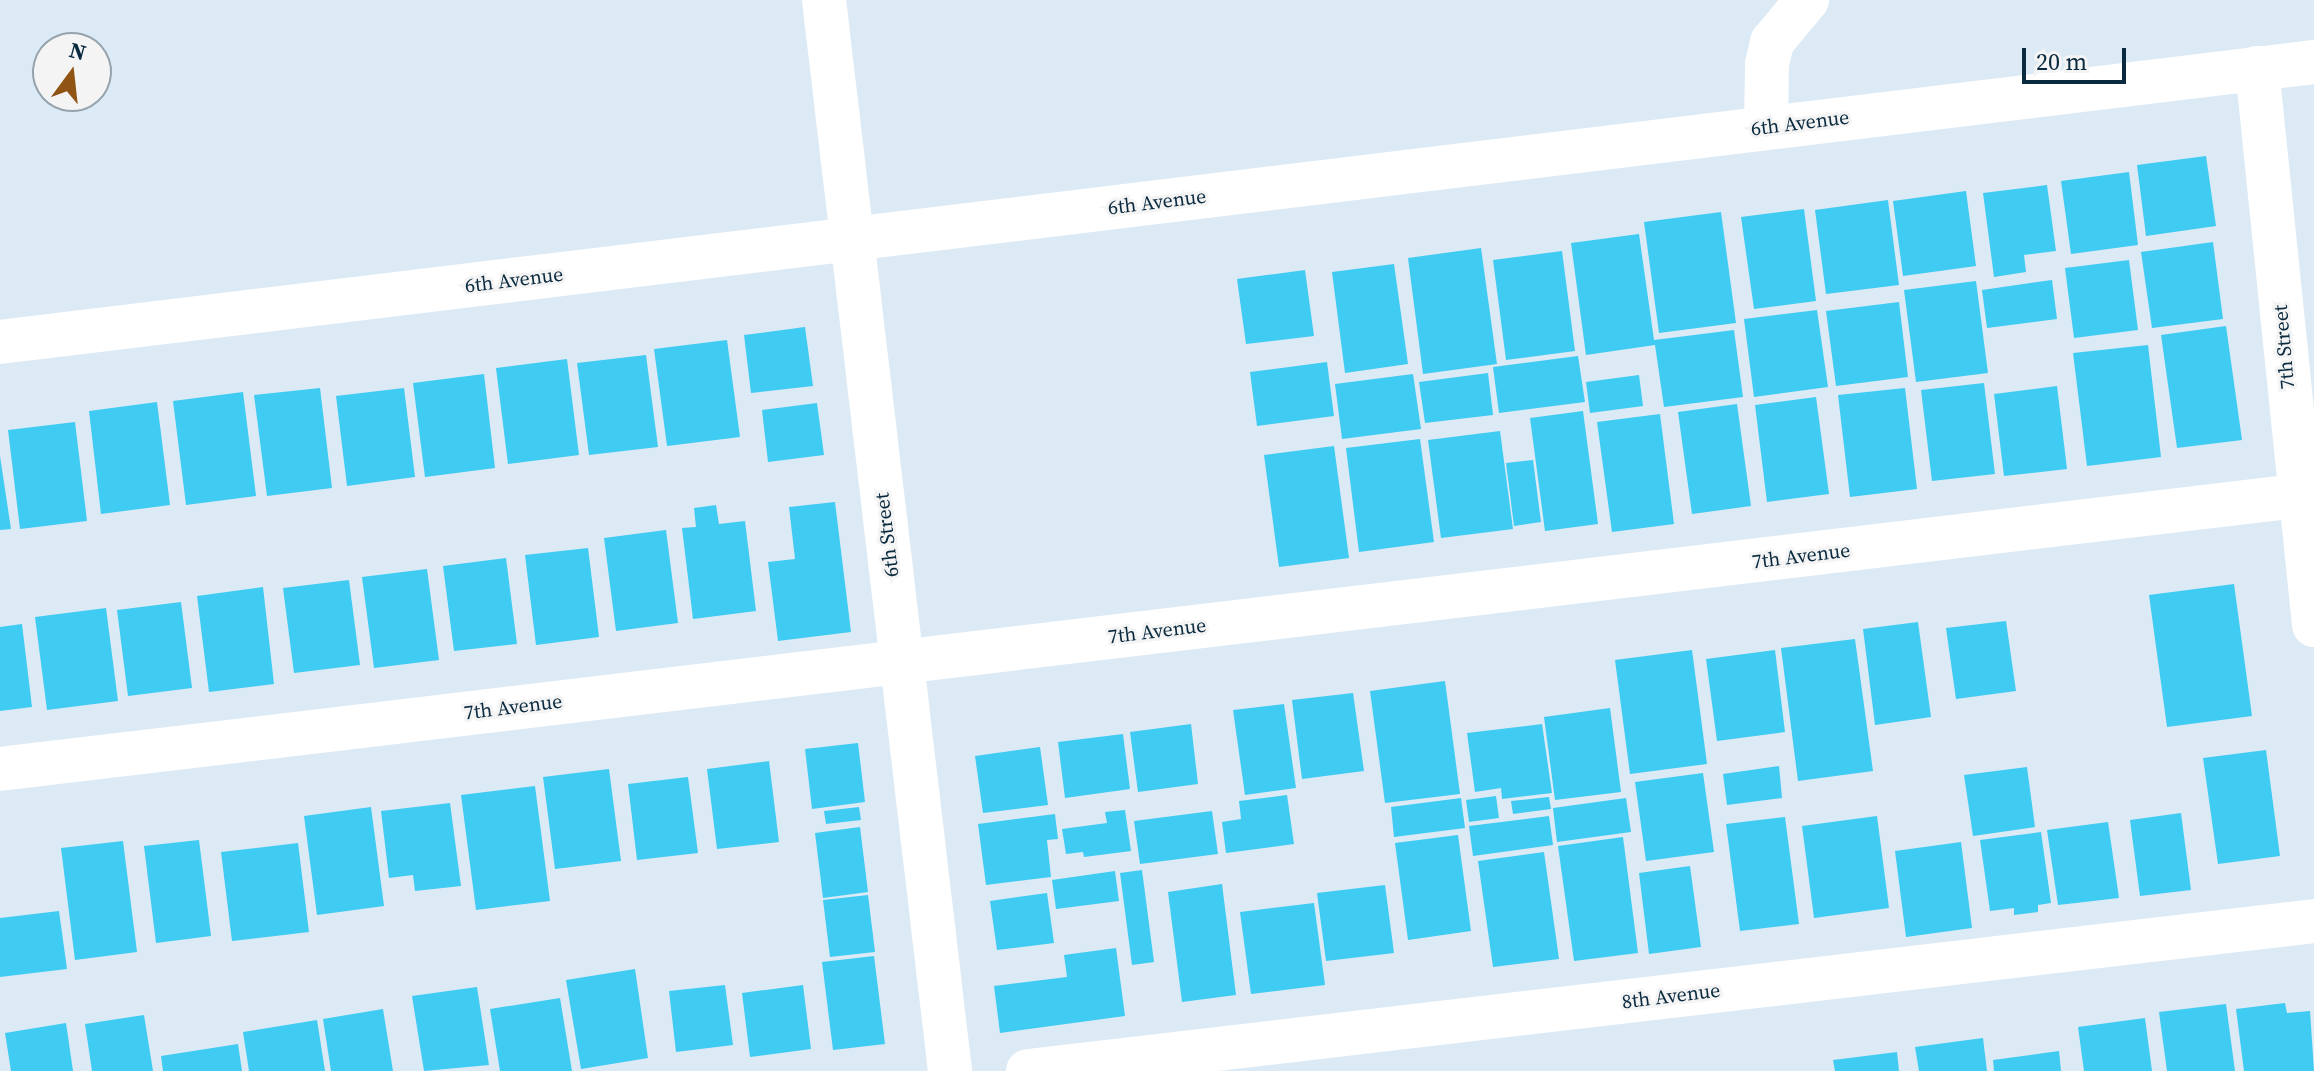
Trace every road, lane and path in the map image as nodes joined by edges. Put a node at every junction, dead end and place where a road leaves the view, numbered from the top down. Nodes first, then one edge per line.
1 (824, 0) edge
2 (1807, 0) edge
3 (2314, 62) edge
4 (2257, 68) junction
5 (1766, 127) junction
6 (852, 240) junction
7 (0, 342) edge
8 (2306, 495) edge
9 (2314, 625) edge
10 (902, 661) junction
11 (0, 769) edge
12 (2314, 921) edge
13 (950, 1071) edge
14 (1028, 1071) edge

1 - 6 street, 6th Street
2 - 5 street
3 - 4 street, 6th Avenue
4 - 5 street, 6th Avenue
4 - 8 street, 7th Street
5 - 6 street, 6th Avenue
6 - 7 street, 6th Avenue
6 - 10 street, 6th Street
8 - 9 street, 7th Street
8 - 10 street, 7th Avenue
10 - 11 street, 7th Avenue
10 - 13 street, 6th Street
12 - 14 street, 8th Avenue

